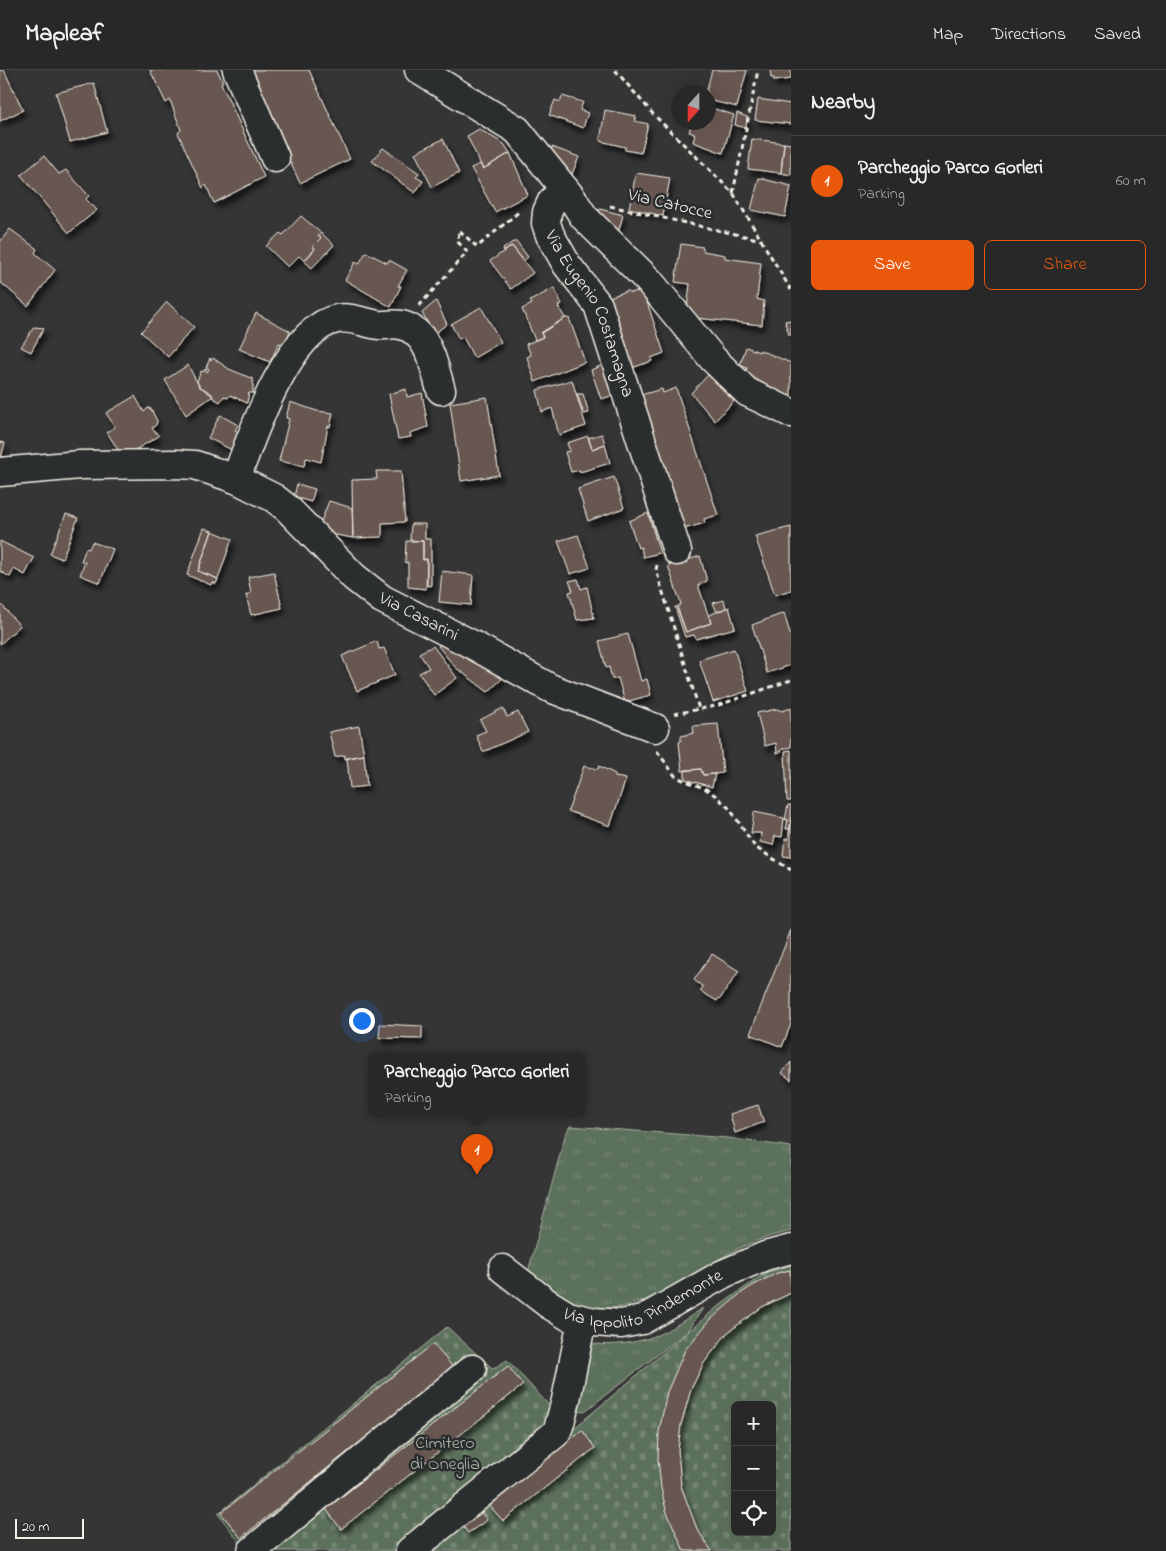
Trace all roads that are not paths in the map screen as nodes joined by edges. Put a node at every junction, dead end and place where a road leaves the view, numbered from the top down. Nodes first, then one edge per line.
1 (237, 70) edge
2 (422, 72) edge
3 (275, 158) dead end
4 (558, 196) junction
5 (441, 390) dead end
6 (791, 413) edge
7 (0, 472) edge
8 (236, 479) junction
9 (678, 551) road end
10 (655, 728) road end
11 (791, 1249) edge
12 (503, 1269) dead end
13 (582, 1320) junction
14 (472, 1369) dead end
15 (252, 1551) edge
16 (410, 1551) edge

1 - 3 street
2 - 4 street
4 - 6 street, Via Eugenio Costamagna
4 - 9 street, Via Eugenio Costamagna
5 - 8 street
7 - 8 street, Via Casarini
8 - 10 street, Via Casarini
11 - 13 street, Via Ippolito Pindemonte
12 - 13 street, Via Ippolito Pindemonte
13 - 16 street
14 - 15 street

